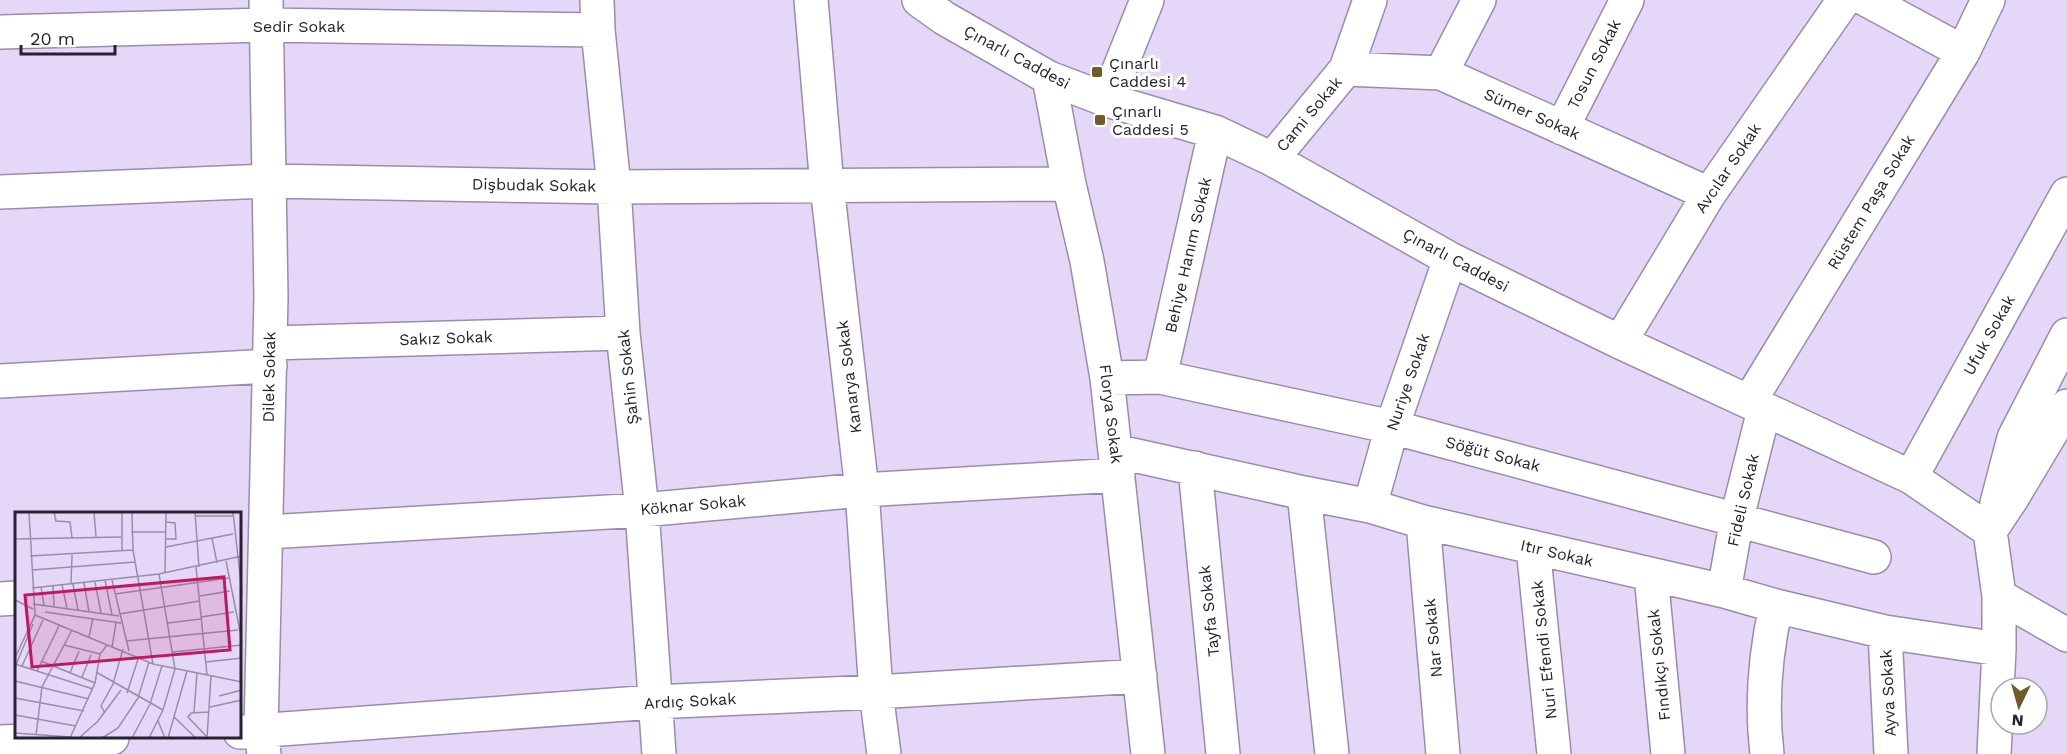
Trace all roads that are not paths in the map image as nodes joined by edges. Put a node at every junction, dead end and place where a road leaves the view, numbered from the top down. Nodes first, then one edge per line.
1 (811, 0) edge
2 (1147, 0) edge
3 (1370, 0) edge
4 (1479, 0) edge
5 (1626, 0) edge
6 (1844, 0) edge
7 (1867, 0) edge
8 (1988, 0) edge
9 (938, 6) edge
10 (267, 13) edge
11 (597, 15) edge
12 (0, 32) edge
13 (1963, 52) junction
14 (1346, 69) junction
15 (1441, 74) junction
16 (1049, 78) junction
17 (1107, 100) junction
18 (1562, 128) junction
19 (1215, 132) junction
20 (1272, 159) junction
21 (268, 181) junction
22 (1069, 184) junction
23 (614, 186) junction
24 (827, 186) junction
25 (0, 192) edge
26 (1708, 194) junction
27 (2067, 194) edge
28 (1450, 259) junction
29 (622, 333) junction
30 (2067, 335) edge
31 (1620, 342) junction
32 (270, 355) junction
33 (1160, 377) junction
34 (1107, 378) junction
35 (0, 381) edge
36 (1756, 406) junction
37 (2067, 406) edge
38 (1392, 428) junction
39 (1117, 463) junction
40 (1195, 468) junction
41 (1911, 477) junction
42 (862, 490) junction
43 (1304, 493) junction
44 (1370, 506) junction
45 (642, 510) junction
46 (1737, 518) junction
47 (1423, 522) junction
48 (1990, 531) junction
49 (267, 532) junction
50 (1533, 547) junction
51 (1875, 557) dead end
52 (1651, 575) junction
53 (252, 580) edge
54 (1724, 591) junction
55 (1999, 596) junction
56 (15, 598) edge
57 (0, 600) edge
58 (1776, 606) junction
59 (1885, 633) junction
60 (2067, 635) edge
61 (1999, 649) junction
62 (1140, 676) junction
63 (876, 692) junction
64 (654, 702) junction
65 (84, 739) edge
66 (255, 739) edge
67 (0, 742) edge
68 (659, 754) edge
69 (884, 754) edge
70 (1148, 754) edge
71 (1223, 754) edge
72 (1332, 754) edge
73 (1443, 754) edge
74 (1554, 754) edge
75 (1668, 754) edge
76 (1767, 754) edge
77 (1891, 754) edge
78 (1994, 754) edge

1 - 24 street, Kanarya Sokak
2 - 17 street
3 - 14 street, Cami Sokak
4 - 15 street
5 - 18 street, Tosun Sokak
6 - 26 street, Avcılar Sokak
7 - 13 street
8 - 13 street, Rüstem Paşa Sokak
9 - 16 street, Çınarlı Caddesi
10 - 11 street, Sedir Sokak
10 - 12 street, Sedir Sokak
10 - 21 street, Dilek Sokak
11 - 23 street, Şahin Sokak
13 - 36 street, Rüstem Paşa Sokak
14 - 15 street, Sümer Sokak
14 - 20 street, Cami Sokak
15 - 18 street, Sümer Sokak
16 - 17 street, Çınarlı Caddesi
16 - 22 street, Florya Sokak
17 - 19 street, Çınarlı Caddesi
18 - 26 street, Sümer Sokak
19 - 20 street, Çınarlı Caddesi
19 - 33 street, Behiye Hanım Sokak
20 - 28 street, Çınarlı Caddesi
21 - 23 street, Dişbudak Sokak
21 - 25 street, Dişbudak Sokak
21 - 32 street, Dilek Sokak
22 - 24 street, Dişbudak Sokak
22 - 34 street, Florya Sokak
23 - 24 street, Dişbudak Sokak
23 - 29 street, Şahin Sokak
24 - 42 street, Kanarya Sokak
26 - 31 street, Avcılar Sokak
27 - 41 street, Ufuk Sokak
28 - 31 street, Çınarlı Caddesi
28 - 38 street, Nuriye Sokak
29 - 32 street, Sakız Sokak
29 - 45 street, Şahin Sokak
30 - 48 street
31 - 36 street, Çınarlı Caddesi
32 - 35 street, Sakız Sokak
32 - 49 street, Dilek Sokak
33 - 34 street, Söğüt Sokak
33 - 38 street, Söğüt Sokak
34 - 39 street, Florya Sokak
36 - 41 street, Çınarlı Caddesi
36 - 46 street, Fideli Sokak
37 - 48 street
38 - 44 street, Nuriye Sokak
38 - 46 street, Söğüt Sokak
39 - 40 street, Itır Sokak
39 - 42 street, Köknar Sokak
39 - 62 street, Florya Sokak
40 - 43 street, Itır Sokak
40 - 71 street, Tayfa Sokak
41 - 48 street, Çınarlı Caddesi
42 - 45 street, Köknar Sokak
42 - 63 street, Kanarya Sokak
43 - 44 street, Itır Sokak
43 - 72 street
44 - 47 street, Itır Sokak
45 - 49 street, Köknar Sokak
45 - 64 street, Şahin Sokak
46 - 51 street, Söğüt Sokak
46 - 54 street, Fideli Sokak
47 - 50 street, Itır Sokak
47 - 73 street, Nar Sokak
48 - 55 street
49 - 53 street, Dilek Sokak
50 - 52 street, Itır Sokak
50 - 74 street, Nuri Efendi Sokak
52 - 54 street, Itır Sokak
52 - 75 street, Fındıkçı Sokak
53 - 66 street, Dilek Sokak
54 - 58 street, Itır Sokak
55 - 60 street
55 - 61 street
56 - 57 street
58 - 59 street, Itır Sokak
58 - 76 street
59 - 61 street, Itır Sokak
59 - 77 street, Ayva Sokak
61 - 78 street
62 - 63 street, Ardıç Sokak
62 - 70 street, Florya Sokak
63 - 64 street, Ardıç Sokak
63 - 69 street, Kanarya Sokak
64 - 66 street, Ardıç Sokak
64 - 68 street, Şahin Sokak
65 - 67 street

